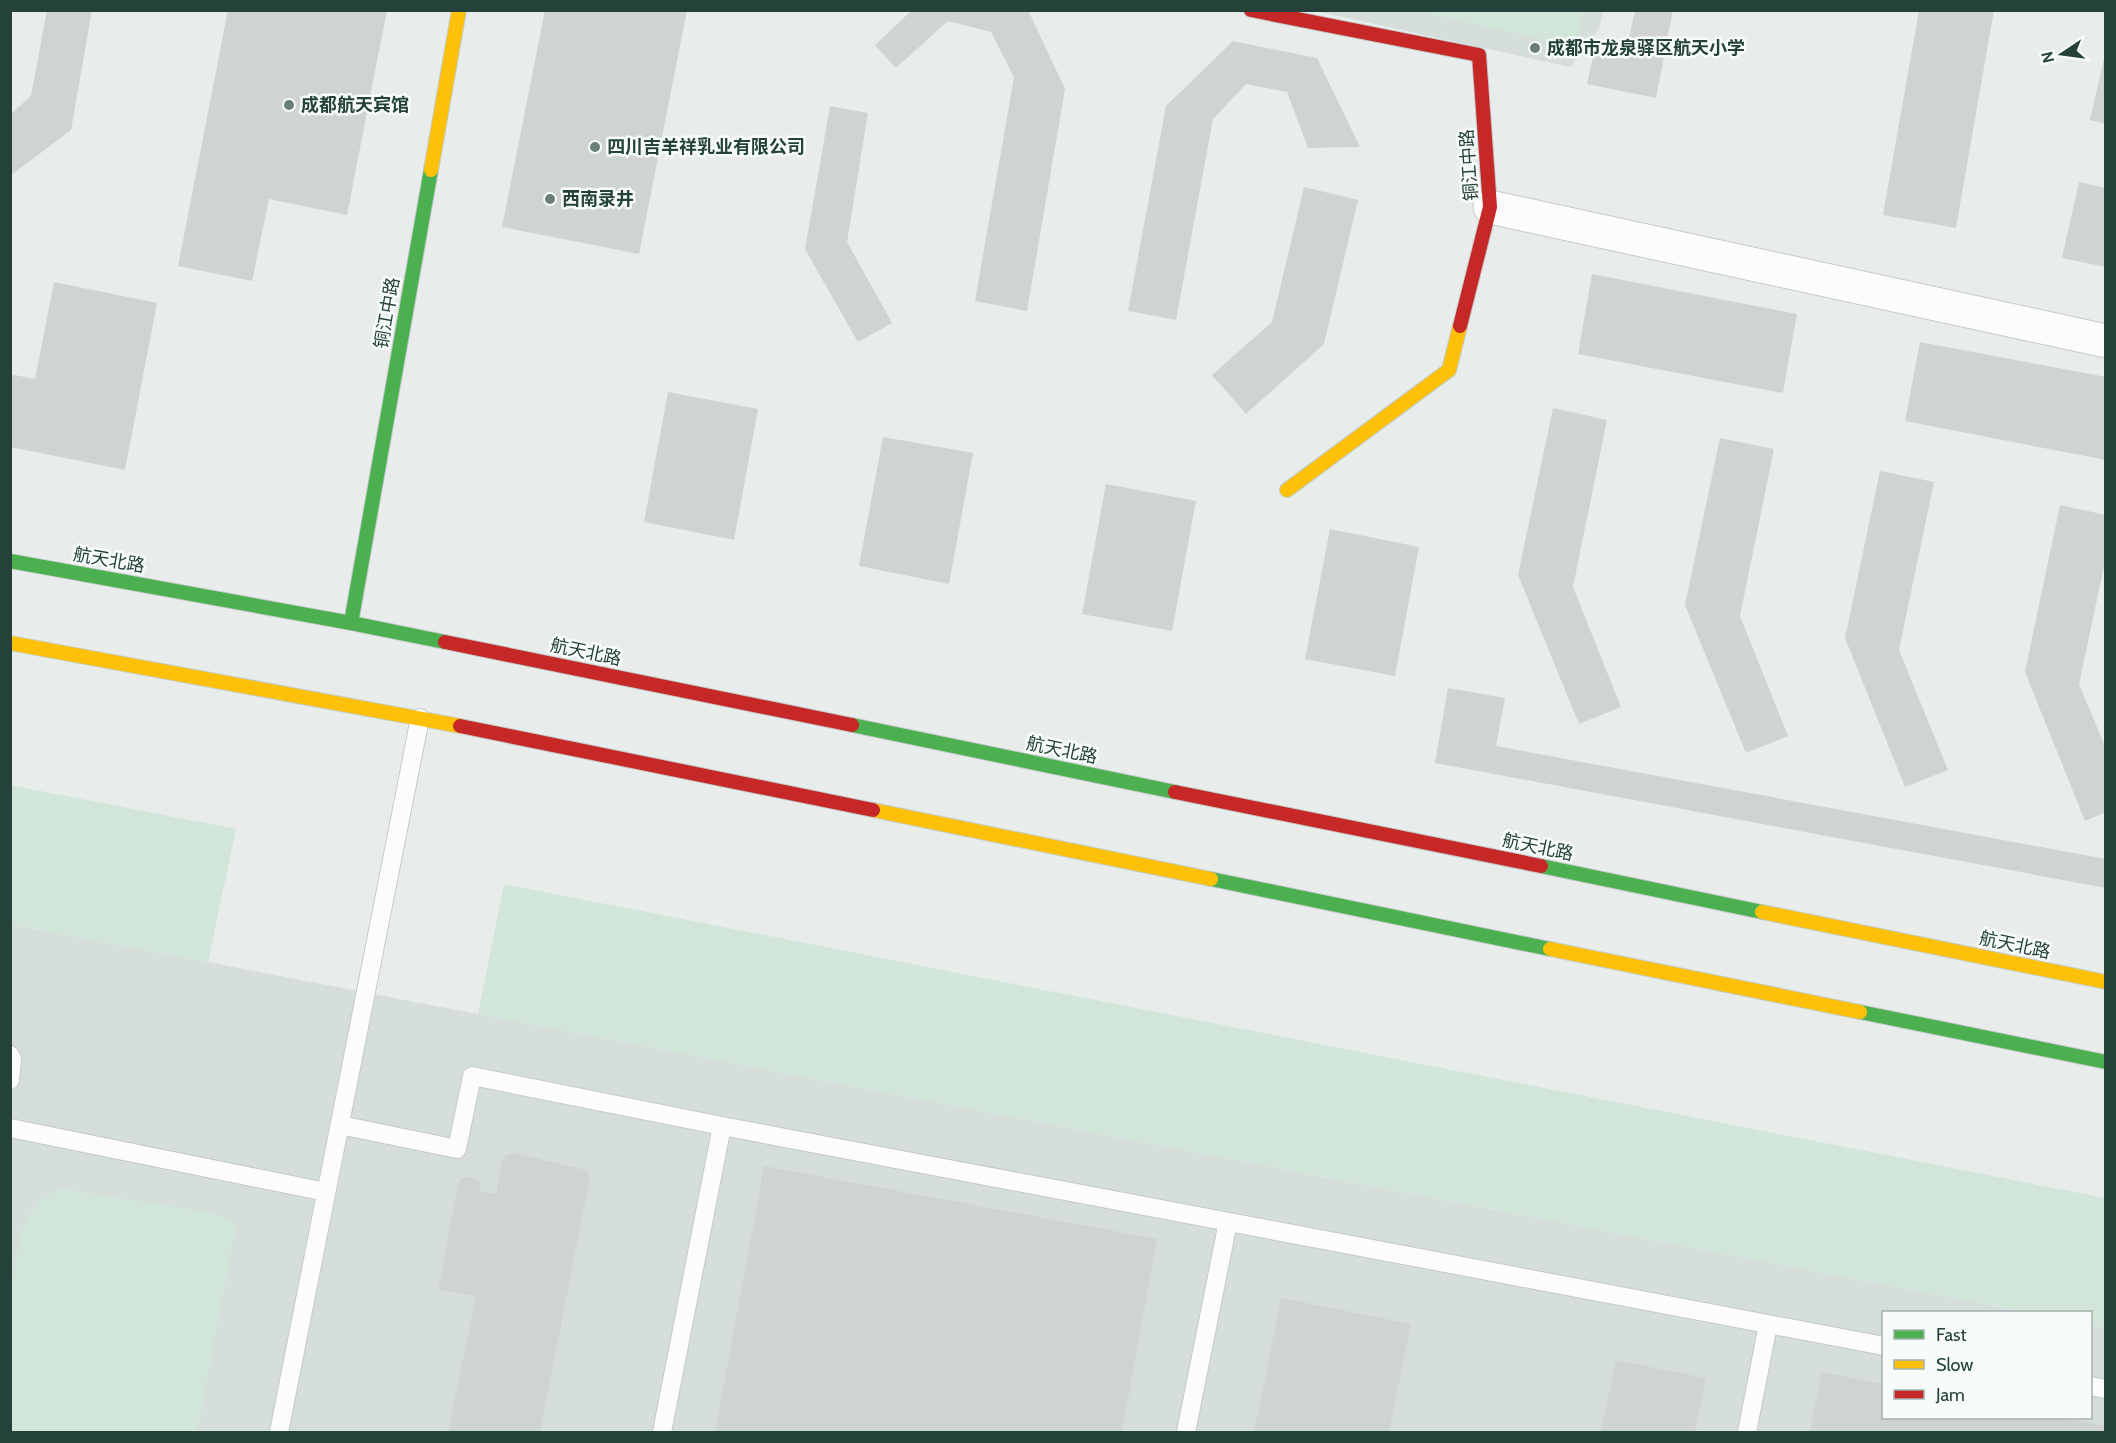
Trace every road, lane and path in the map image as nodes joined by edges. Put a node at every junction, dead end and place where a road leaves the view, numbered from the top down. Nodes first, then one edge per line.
1 (459, 10) edge
2 (1251, 10) edge
3 (1491, 207) junction
4 (2106, 341) edge
5 (1287, 490) dead end
6 (10, 561) edge
7 (351, 623) junction
8 (10, 643) edge
9 (420, 718) junction
10 (2106, 982) edge
11 (10, 1055) edge
12 (2106, 1062) edge
13 (10, 1080) edge
14 (340, 1125) junction
15 (722, 1126) junction
16 (10, 1128) edge
17 (326, 1192) junction
18 (1228, 1222) junction
19 (1768, 1324) junction
20 (1882, 1346) edge
21 (279, 1432) edge
22 (662, 1432) edge
23 (1186, 1432) edge
24 (1747, 1432) edge

1 - 7 main road, 铜江中路
2 - 3 main road, 铜江中路
3 - 4 street
3 - 5 main road, 铜江中路
6 - 7 main road, 航天北路
7 - 10 main road, 航天北路
8 - 9 main road
9 - 12 main road
9 - 14 lane
11 - 13 lane
14 - 15 lane
14 - 17 lane
15 - 18 lane
15 - 22 lane
16 - 17 lane
17 - 21 lane
18 - 19 lane
18 - 23 lane
19 - 20 lane
19 - 24 lane

